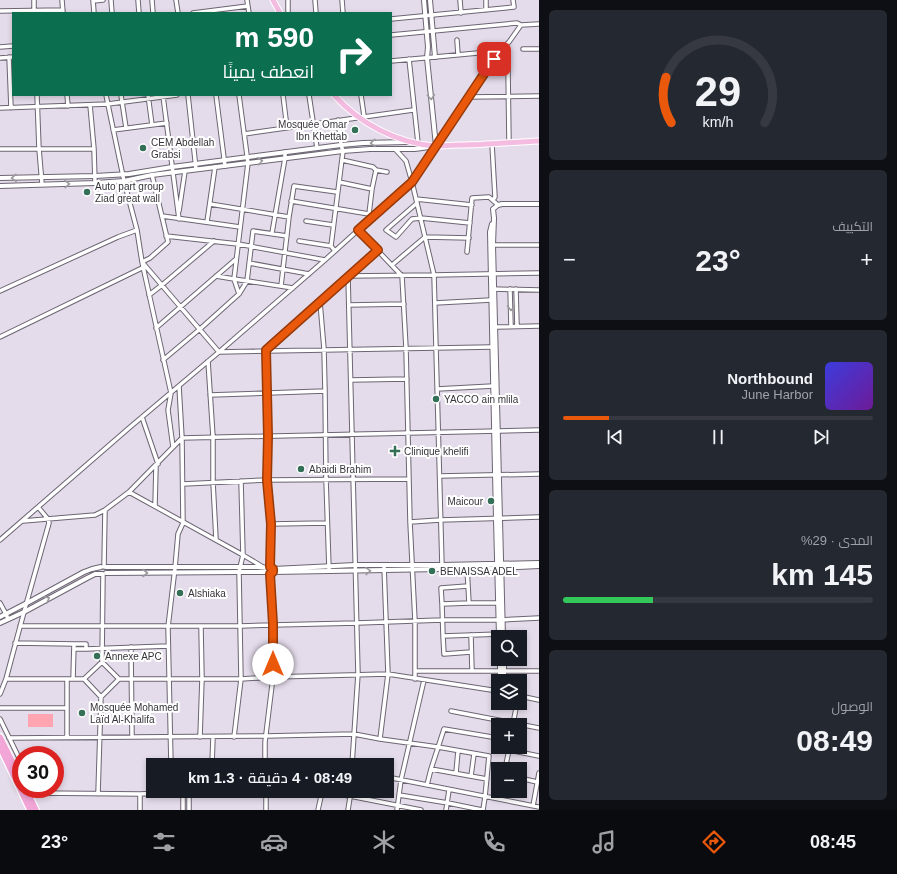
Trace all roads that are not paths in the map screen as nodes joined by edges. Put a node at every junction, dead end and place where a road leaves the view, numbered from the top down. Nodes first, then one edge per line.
1 (34, 0) edge
2 (62, 0) edge
3 (103, 0) edge
4 (111, 0) edge
5 (138, 0) edge
6 (152, 0) edge
7 (176, 0) edge
8 (247, 0) edge
9 (273, 0) edge
10 (288, 0) edge
11 (315, 0) edge
12 (342, 0) edge
13 (424, 0) edge
14 (430, 0) edge
15 (460, 0) edge
16 (486, 0) edge
17 (513, 0) edge
18 (93, 1) edge
19 (248, 6) junction
20 (486, 10) junction
21 (0, 11) edge
22 (63, 11) edge
23 (18, 12) edge
24 (34, 12) edge
25 (94, 12) edge
26 (112, 12) edge
27 (139, 12) edge
28 (153, 12) edge
29 (178, 12) edge
30 (201, 12) edge
31 (249, 12) edge
32 (279, 12) edge
33 (288, 12) edge
34 (316, 12) edge
35 (343, 12) edge
36 (461, 13) junction
37 (425, 16) junction
38 (431, 16) junction
39 (392, 19) edge
40 (539, 24) edge
41 (521, 25) junction
42 (433, 31) junction
43 (426, 32) junction
44 (392, 35) edge
45 (457, 40) dead end
46 (12, 46) edge
47 (0, 47) edge
48 (522, 49) dead end
49 (539, 49) edge
50 (499, 51) junction
51 (458, 55) junction
52 (11, 57) edge
53 (0, 58) edge
54 (428, 58) junction
55 (436, 58) junction
56 (409, 59) junction
57 (392, 61) edge
58 (508, 69) dead end
59 (37, 96) edge
60 (67, 96) edge
61 (106, 96) edge
62 (121, 96) edge
63 (163, 96) edge
64 (188, 96) edge
65 (216, 96) edge
66 (239, 96) edge
67 (283, 96) edge
68 (309, 96) edge
69 (335, 96) edge
70 (361, 96) edge
71 (539, 96) edge
72 (148, 97) edge
73 (468, 97) junction
74 (508, 97) junction
75 (122, 102) junction
76 (108, 104) junction
77 (90, 105) junction
78 (37, 106) junction
79 (68, 106) junction
80 (0, 108) edge
81 (11, 108) junction
82 (413, 110) junction
83 (361, 117) junction
84 (338, 120) junction
85 (166, 123) junction
86 (314, 124) junction
87 (152, 125) junction
88 (126, 128) junction
89 (287, 128) junction
90 (113, 130) junction
91 (244, 134) junction
92 (539, 140) edge
93 (415, 142) junction
94 (509, 142) junction
95 (341, 144) junction
96 (492, 144) junction
97 (436, 146) junction
98 (317, 148) junction
99 (0, 149) edge
100 (39, 149) junction
101 (94, 149) junction
102 (395, 149) junction
103 (343, 151) junction
104 (285, 152) junction
105 (247, 157) junction
106 (285, 158) junction
107 (224, 160) junction
108 (342, 160) junction
109 (248, 163) junction
110 (196, 164) junction
111 (225, 166) junction
112 (172, 167) junction
113 (216, 167) junction
114 (196, 169) junction
115 (376, 170) junction
116 (185, 171) junction
117 (172, 172) junction
118 (387, 172) dead end
119 (123, 174) junction
120 (152, 175) junction
121 (95, 176) junction
122 (41, 177) junction
123 (0, 178) edge
124 (124, 181) junction
125 (339, 182) junction
126 (412, 182) junction
127 (95, 183) junction
128 (42, 184) junction
129 (0, 186) edge
130 (372, 189) junction
131 (337, 192) junction
132 (493, 200) junction
133 (291, 201) junction
134 (417, 201) junction
135 (210, 204) junction
136 (539, 204) edge
137 (472, 205) junction
138 (498, 205) junction
139 (336, 208) junction
140 (242, 209) junction
141 (369, 214) junction
142 (275, 215) junction
143 (375, 215) junction
144 (162, 216) junction
145 (179, 217) junction
146 (289, 217) junction
147 (421, 218) junction
148 (494, 218) junction
149 (306, 221) dead end
150 (207, 222) junction
151 (470, 223) junction
152 (333, 225) junction
153 (240, 227) junction
154 (137, 230) junction
155 (358, 230) junction
156 (272, 233) junction
157 (166, 236) junction
158 (287, 236) junction
159 (425, 237) junction
160 (469, 238) junction
161 (214, 241) junction
162 (299, 241) dead end
163 (238, 244) junction
164 (493, 245) junction
165 (251, 246) junction
166 (330, 246) junction
167 (539, 246) edge
168 (378, 250) junction
169 (335, 251) junction
170 (285, 252) junction
171 (467, 252) dead end
172 (236, 259) junction
173 (326, 260) junction
174 (142, 262) junction
175 (249, 263) junction
176 (392, 266) junction
177 (144, 267) junction
178 (283, 269) junction
179 (539, 273) edge
180 (309, 274) junction
181 (492, 274) junction
182 (434, 275) junction
183 (216, 276) junction
184 (348, 276) junction
185 (402, 276) junction
186 (234, 279) junction
187 (247, 281) junction
188 (162, 285) junction
189 (281, 286) junction
190 (293, 288) junction
191 (492, 289) junction
192 (510, 289) junction
193 (516, 289) junction
194 (539, 290) edge
195 (0, 291) edge
196 (239, 294) junction
197 (149, 295) junction
198 (491, 300) junction
199 (320, 302) junction
200 (435, 303) junction
201 (404, 304) junction
202 (349, 305) junction
203 (181, 307) junction
204 (511, 326) junction
205 (517, 326) junction
206 (539, 326) edge
207 (495, 327) junction
208 (156, 328) junction
209 (200, 329) junction
210 (0, 337) edge
211 (436, 347) junction
212 (492, 347) junction
213 (406, 348) junction
214 (324, 349) junction
215 (350, 349) junction
216 (266, 350) junction
217 (219, 352) junction
218 (163, 360) junction
219 (208, 361) junction
220 (407, 379) junction
221 (351, 380) junction
222 (179, 386) junction
223 (493, 386) junction
224 (437, 389) junction
225 (325, 391) junction
226 (171, 393) junction
227 (267, 394) junction
228 (210, 395) junction
229 (142, 417) junction
230 (539, 430) edge
231 (496, 431) junction
232 (408, 433) junction
233 (438, 433) junction
234 (325, 435) junction
235 (352, 435) junction
236 (268, 436) junction
237 (213, 437) junction
238 (182, 438) junction
239 (173, 447) junction
240 (157, 465) junction
241 (539, 474) edge
242 (497, 475) junction
243 (440, 476) junction
244 (326, 479) junction
245 (353, 479) junction
246 (409, 479) junction
247 (267, 480) junction
248 (241, 481) junction
249 (213, 482) junction
250 (183, 484) junction
251 (129, 492) junction
252 (155, 506) junction
253 (38, 507) junction
254 (105, 510) junction
255 (539, 517) edge
256 (498, 518) junction
257 (48, 519) junction
258 (440, 520) junction
259 (22, 521) junction
260 (410, 522) junction
261 (183, 523) junction
262 (327, 523) junction
263 (271, 524) junction
264 (216, 539) junction
265 (0, 540) edge
266 (243, 555) junction
267 (539, 564) edge
268 (412, 565) junction
269 (355, 566) junction
270 (467, 566) junction
271 (499, 566) junction
272 (104, 567) junction
273 (442, 567) junction
274 (175, 568) junction
275 (384, 568) junction
276 (329, 569) junction
277 (240, 570) junction
278 (269, 570) junction
279 (413, 570) junction
280 (355, 571) junction
281 (175, 573) junction
282 (104, 574) junction
283 (468, 586) junction
284 (0, 603) edge
285 (27, 603) junction
286 (469, 603) junction
287 (498, 603) junction
288 (442, 604) junction
289 (24, 612) junction
290 (6, 614) junction
291 (0, 616) edge
292 (539, 618) edge
293 (8, 619) junction
294 (442, 620) junction
295 (501, 620) junction
296 (415, 621) junction
297 (386, 622) junction
298 (0, 623) edge
299 (358, 623) junction
300 (273, 624) junction
301 (20, 626) junction
302 (201, 626) junction
303 (240, 626) junction
304 (102, 627) junction
305 (168, 627) junction
306 (501, 630) edge
307 (471, 635) junction
308 (442, 636) junction
309 (491, 636) edge
310 (15, 643) junction
311 (74, 644) junction
312 (168, 646) junction
313 (131, 647) junction
314 (86, 648) junction
315 (102, 648) junction
316 (74, 649) junction
317 (471, 652) junction
318 (102, 662) junction
319 (501, 666) edge
320 (503, 666) edge
321 (414, 671) junction
322 (472, 671) junction
323 (502, 671) junction
324 (539, 671) edge
325 (358, 674) junction
326 (388, 674) junction
327 (501, 674) edge
328 (503, 674) edge
329 (272, 677) junction
330 (6, 679) junction
331 (67, 679) junction
332 (73, 679) junction
333 (84, 679) junction
334 (131, 679) junction
335 (170, 679) junction
336 (202, 679) junction
337 (241, 679) junction
338 (414, 679) junction
339 (119, 680) junction
340 (424, 680) junction
341 (491, 690) edge
342 (0, 694) edge
343 (101, 697) junction
344 (527, 697) edge
345 (539, 700) edge
346 (0, 708) edge
347 (67, 708) junction
348 (452, 711) dead end
349 (0, 719) edge
350 (491, 719) edge
351 (527, 726) edge
352 (539, 728) edge
353 (354, 734) junction
354 (234, 736) junction
355 (266, 736) junction
356 (0, 737) edge
357 (67, 737) junction
358 (132, 737) junction
359 (170, 737) junction
360 (200, 737) junction
361 (213, 737) junction
362 (491, 737) edge
363 (9, 738) junction
364 (100, 738) junction
365 (380, 739) junction
366 (410, 743) junction
367 (13, 746) edge
368 (0, 747) edge
369 (438, 747) junction
370 (458, 751) junction
371 (527, 753) edge
372 (474, 754) junction
373 (539, 756) edge
374 (171, 758) edge
375 (212, 758) edge
376 (265, 758) edge
377 (352, 758) edge
378 (12, 761) edge
379 (12, 768) edge
380 (431, 768) junction
381 (456, 773) junction
382 (539, 773) edge
383 (471, 776) junction
384 (394, 778) edge
385 (487, 779) junction
386 (401, 780) junction
387 (527, 780) edge
388 (537, 782) junction
389 (428, 785) junction
390 (449, 790) junction
391 (64, 793) edge
392 (98, 794) junction
393 (140, 794) junction
394 (146, 794) edge
395 (399, 795) junction
396 (485, 797) junction
397 (27, 798) edge
398 (29, 798) edge
399 (183, 798) edge
400 (189, 798) edge
401 (266, 798) edge
402 (321, 798) edge
403 (350, 798) edge
404 (358, 798) edge
405 (499, 799) joint
406 (448, 803) junction
407 (533, 806) junction
408 (539, 807) edge
409 (397, 808) edge
410 (30, 810) edge
411 (36, 810) edge
412 (140, 810) edge
413 (183, 810) edge
414 (189, 810) edge
415 (266, 810) edge
416 (318, 810) edge
417 (348, 810) edge
418 (421, 810) edge
419 (446, 810) edge
420 (482, 810) edge

1 - 24 street
2 - 22 street
3 - 18 street
4 - 26 street
5 - 27 street
6 - 28 street
7 - 29 street
8 - 19 street
9 - 32 main road
10 - 33 street
11 - 34 street
12 - 35 street
13 - 37 street
14 - 38 street
15 - 36 street
16 - 20 street
17 - 20 street
18 - 25 street
19 - 30 street
19 - 31 street
20 - 36 street
21 - 23 street
22 - 24 street
23 - 24 street
36 - 38 street
37 - 38 street
37 - 39 street
37 - 43 street
38 - 42 street
40 - 41 street
41 - 42 street
41 - 50 street
42 - 43 street
42 - 55 street
43 - 44 street
43 - 54 street
45 - 51 street
46 - 47 street
48 - 49 street
50 - 51 street
50 - 73 street
51 - 55 street
52 - 53 street
52 - 81 street
54 - 55 street
54 - 56 street
54 -> 97 street
56 - 57 street
56 - 82 street
58 - 74 street
59 - 78 street
60 - 79 street
61 - 76 street
62 - 75 street
63 - 72 street
63 - 85 street
64 - 110 street
65 - 107 street
66 - 91 street
67 - 89 street
68 - 86 street
69 - 83 main road
70 - 83 street
71 - 74 street
72 - 75 street
72 - 87 street
73 - 74 street
73 - 97 street
74 - 94 street
75 - 76 street
75 - 88 street
76 - 77 street
76 - 90 street
77 - 79 street
77 - 101 street
78 - 79 street
78 - 81 street
78 - 100 street
80 - 81 street
82 - 83 street
82 - 93 street
83 - 84 street
83 - 93 main road
84 - 86 street
84 - 95 street
85 - 87 street
85 - 112 street
86 - 89 street
86 - 98 street
87 - 88 street
88 - 90 street
89 - 91 street
90 - 119 street
91 - 105 street
92 - 94 main road
93 -> 95 street
93 - 97 main road
94 - 96 main road
95 - 98 street
95 - 103 street
96 - 97 main road
96 - 132 street
97 - 102 street
97 - 126 street
98 - 104 street
99 - 100 street
100 - 101 street
100 - 122 street
101 - 121 street
102 - 103 street
102 - 126 street
103 - 106 street
103 - 108 street
104 - 105 street
104 - 106 street
105 - 107 street
105 - 109 street
109 -> 106 street
106 - 142 street
107 - 110 street
107 - 111 street
108 - 115 street
108 - 125 street
109 - 111 street
109 - 140 street
110 - 112 street
110 - 114 street
111 - 113 street
112 - 117 street
112 - 119 street
113 - 114 street
113 - 135 street
114 - 116 street
115 - 118 street
115 - 130 street
116 - 117 street
116 - 145 street
117 - 120 street
117 - 145 street
119 - 121 street
119 - 124 street
120 - 124 street
120 - 144 street
121 - 122 street
121 - 127 street
122 -> 123 street
122 - 128 street
124 - 127 street
124 - 154 street
125 - 130 street
125 - 131 street
126 - 134 street
126 - 143 street
128 -> 127 street
128 - 129 street
130 - 141 street
131 - 133 street
131 - 139 street
132 - 137 street
132 - 138 street
133 - 139 street
133 - 146 street
134 - 137 street
134 - 147 street
134 - 147 street
135 - 140 street
135 - 150 street
136 - 138 street
137 - 151 street
138 - 148 street
139 - 141 street
139 - 152 street
140 - 142 street
140 - 153 street
141 - 143 street
142 - 146 street
142 - 156 street
143 - 155 street
144 - 145 street
144 - 157 street
145 - 150 street
146 - 158 street
147 - 151 street
147 - 159 street
148 - 164 street
148 - 181 street
149 - 152 street
150 - 153 street
151 - 160 street
152 - 166 street
153 - 163 street
154 - 174 street
154 - 195 street
155 - 168 street
155 - 169 street
156 - 158 street
156 - 165 street
157 - 161 street
157 - 174 street
158 - 170 street
159 - 160 street
159 - 176 street
159 - 182 street
160 - 171 street
161 - 163 street
161 - 188 street
162 - 166 street
163 - 165 street
163 - 172 street
164 - 167 street
164 - 181 street
165 - 170 street
165 - 175 street
166 - 169 street
168 - 176 street
168 - 184 street
169 - 173 street
170 - 173 street
170 - 178 street
172 - 183 street
172 - 186 street
173 - 180 street
174 - 177 street
175 - 178 street
175 - 187 street
176 - 185 street
177 - 188 street
177 - 197 street
177 - 210 street
178 - 180 street
178 - 189 street
179 - 181 street
180 - 190 street
181 - 182 street
181 - 191 street
182 - 185 street
182 - 200 street
183 - 186 street
183 - 203 street
184 - 185 street
184 - 199 street
184 - 202 street
185 - 201 street
186 - 187 street
186 - 196 street
187 - 189 street
187 - 196 street
188 - 197 street
188 - 203 street
189 - 190 street
190 - 217 street
191 - 192 street
191 - 198 street
191 - 207 street
192 - 193 street
192 -> 204 street
193 - 194 street
193 - 205 street
196 - 209 street
197 - 208 street
198 - 200 street
198 - 212 street
199 - 214 street
199 - 216 street
200 - 211 street
201 - 202 street
201 - 213 street
202 - 215 street
203 - 208 street
203 - 209 street
204 - 205 street
204 - 207 street
205 - 206 street
207 - 231 street
208 - 218 street
209 - 217 street
209 - 218 street
211 - 212 street
211 - 213 street
211 - 224 street
212 - 223 street
213 - 215 street
213 - 220 street
214 - 215 street
214 - 216 street
214 - 225 street
215 - 221 street
216 - 217 street
216 - 227 street
217 - 219 street
218 - 226 street
219 - 222 street
219 - 228 street
220 - 221 street
220 - 232 street
221 - 235 street
222 - 226 street
222 - 238 street
223 - 224 street
223 - 231 street
224 - 233 street
225 - 227 street
225 - 234 street
226 - 229 street
226 - 239 street
227 - 228 street
227 - 236 street
228 - 237 street
229 - 240 street
229 - 253 street
230 - 231 street
231 - 233 street
231 - 242 street
232 - 233 street
232 - 235 street
232 - 246 street
233 - 243 street
234 - 235 street
234 - 236 street
234 - 244 street
235 - 245 street
236 - 237 street
236 - 247 street
237 - 238 street
237 - 249 street
238 - 239 street
238 - 250 street
239 - 240 street
240 - 251 street
240 - 252 street
241 - 242 street
242 - 243 street
242 - 256 street
243 - 258 street
244 - 245 street
244 - 247 street
244 - 262 street
245 - 246 street
245 - 269 street
246 - 260 street
247 - 248 street
247 - 263 street
248 - 249 street
248 - 266 street
249 - 250 street
249 - 264 street
250 - 261 street
251 - 252 street
251 - 254 street
252 - 261 street
253 - 257 street
253 - 259 street
254 - 257 street
254 - 272 street
255 - 256 street
256 - 258 street
256 - 271 street
257 - 259 street
257 - 285 street
258 - 260 street
258 - 273 street
259 - 265 street
260 - 268 street
261 - 264 street
261 - 274 street
262 - 263 street
262 - 276 street
263 - 278 street
264 - 266 street
266 - 277 street
266 - 278 street
267 - 271 street
268 - 273 street
268 - 275 street
268 - 279 street
269 - 275 street
269 - 276 street
269 - 280 street
270 - 271 street
270 - 273 street
270 - 283 street
271 - 287 street
271 - 295 street
272 - 274 street
272 - 282 street
272 - 285 street
273 - 279 street
274 - 277 street
274 - 281 street
275 - 279 street
280 -> 275 street
275 - 297 street
276 - 278 street
276 - 280 street
277 - 278 street
277 - 281 street
277 - 303 street
278 - 300 street
279 - 296 street
280 - 299 street
282 -> 281 street
281 - 305 street
289 -> 282 street
282 - 304 street
283 - 286 street
283 - 288 street
284 - 290 street
285 - 289 street
285 - 290 street
286 - 287 street
286 - 288 street
287 - 295 street
288 - 294 street
289 - 293 street
289 - 301 street
290 - 291 street
290 - 293 street
292 - 295 street
293 - 298 street
294 - 295 street
294 - 296 street
294 - 308 street
295 - 306 street
296 - 297 street
296 - 321 street
297 - 299 street
297 - 326 street
299 - 300 street
299 - 325 street
300 - 303 street
300 - 329 street
301 - 304 street
301 - 310 street
302 - 303 street
302 - 305 street
302 - 336 street
303 - 337 street
304 - 305 street
304 - 315 street
305 - 312 street
307 - 308 street
307 - 309 street
307 - 317 street
308 - 317 street
310 - 311 street
310 - 330 street
311 - 314 street
311 - 316 street
312 - 313 street
312 - 335 street
313 - 315 street
313 - 334 street
314 - 315 street
314 - 316 street
315 - 318 street
316 - 332 street
317 - 322 street
318 - 333 street
318 - 339 street
319 - 323 street
320 - 323 street
321 - 322 street
321 - 338 street
322 - 323 street
323 - 324 street
323 - 327 street
323 - 328 street
325 - 326 street
325 - 329 street
325 - 353 street
326 - 338 street
326 - 365 street
329 - 337 street
329 - 355 street
330 - 331 street
330 - 342 street
331 - 332 street
331 - 347 street
332 - 333 street
333 - 343 street
334 - 335 street
334 - 339 street
334 - 358 street
335 - 336 street
335 - 359 street
336 - 337 street
336 - 360 street
337 - 354 street
338 - 340 street
339 - 343 street
340 - 341 street
340 - 366 street
343 - 364 street
344 - 345 street
346 - 347 street
347 - 357 street
348 - 350 street
349 - 363 street
351 - 352 street
353 - 355 street
353 - 365 street
353 - 377 street
354 - 355 street
354 - 361 street
355 - 376 street
356 - 378 highway
357 - 363 street
357 - 364 street
358 - 359 street
358 - 364 street
359 - 360 street
359 - 374 street
360 - 361 street
361 - 375 street
362 - 369 street
363 - 367 street
364 - 392 street
365 - 366 street
366 - 369 street
366 - 386 street
368 - 379 highway
369 - 370 street
369 - 380 street
370 - 372 street
370 - 381 street
371 - 373 street
372 - 383 street
372 - 385 street
380 - 381 street
380 - 389 street
381 - 383 street
382 - 388 street
383 - 385 street
384 - 386 street
385 - 396 street
386 - 389 street
386 - 395 street
387 - 388 street
388 - 407 street
389 - 390 street
390 - 396 street
390 - 406 street
391 - 392 street
392 - 393 street
393 - 394 street
393 - 412 street
395 - 406 street
395 - 409 street
396 - 405 street
396 - 420 street
397 - 410 highway
398 - 411 highway
399 - 413 street
400 - 414 street
401 - 415 street
402 - 416 street
403 - 417 street
404 - 409 street
405 - 407 street
406 - 419 street
406 - 420 street
407 - 408 street
409 - 418 street

